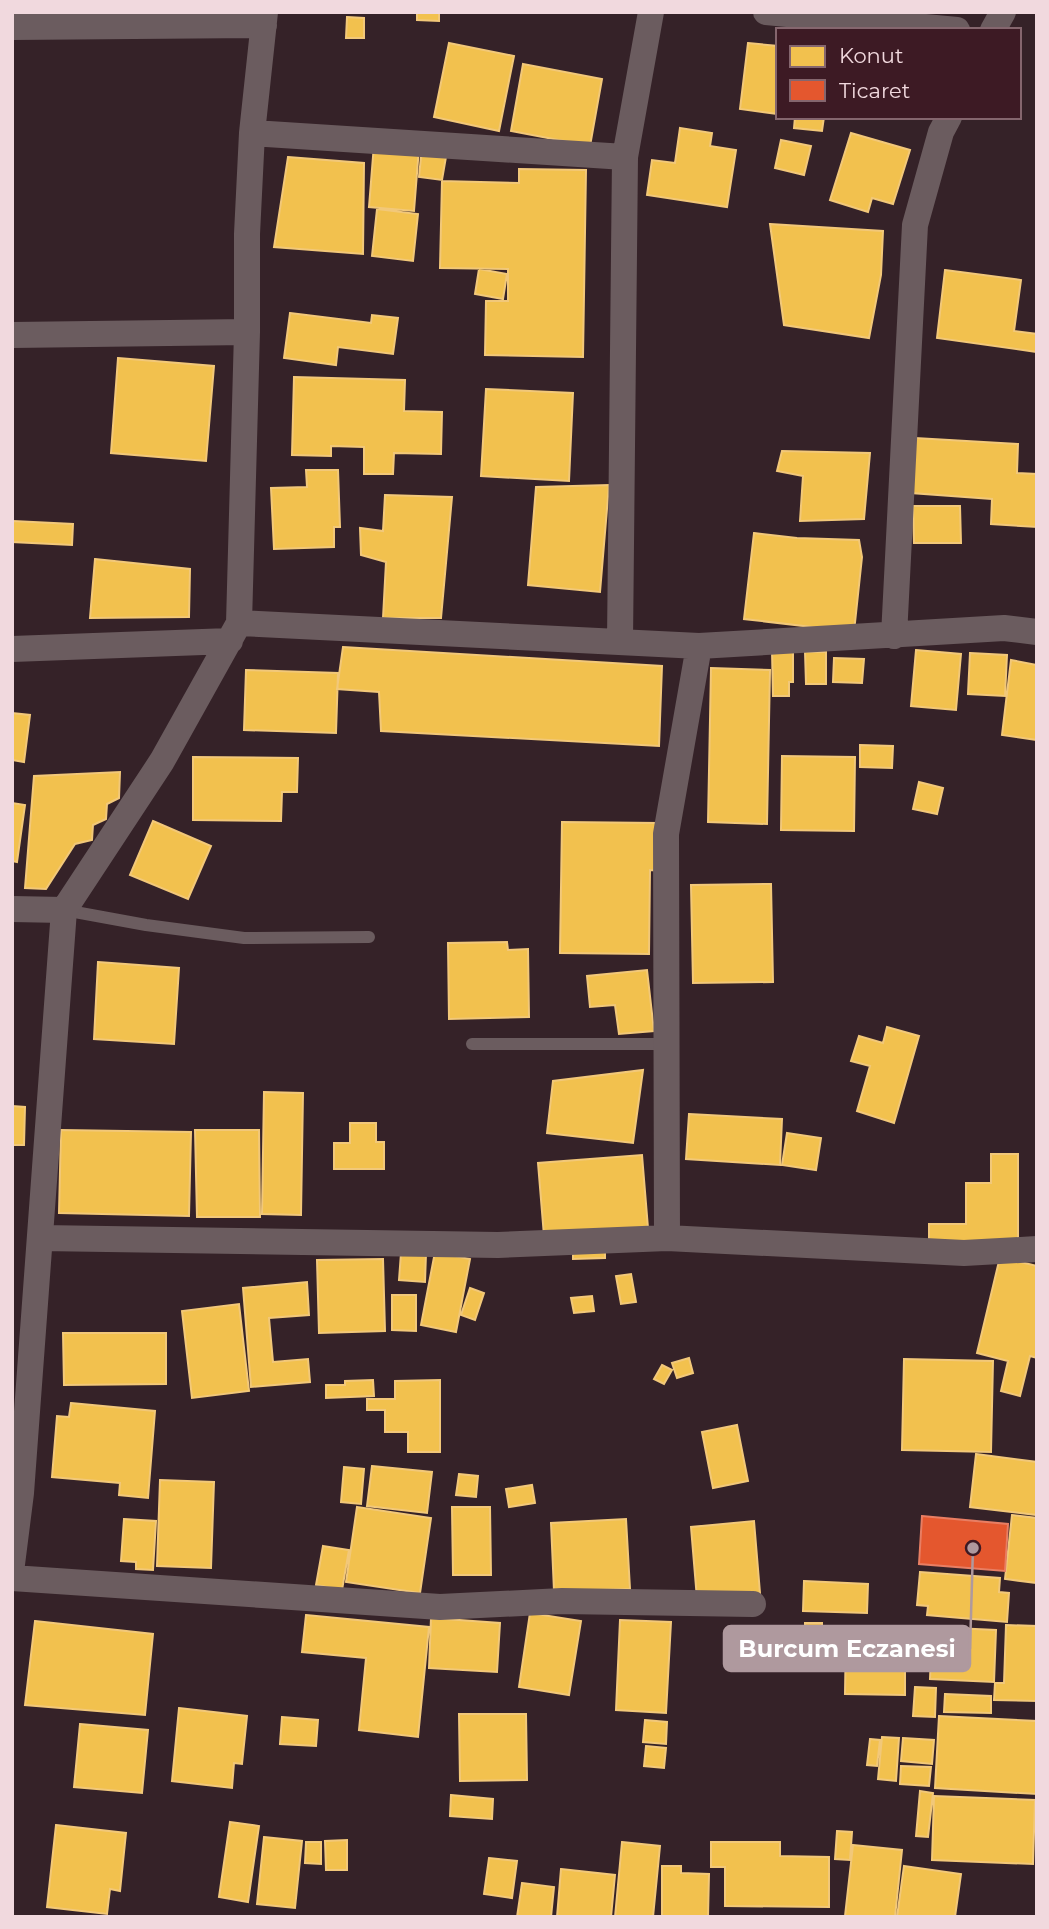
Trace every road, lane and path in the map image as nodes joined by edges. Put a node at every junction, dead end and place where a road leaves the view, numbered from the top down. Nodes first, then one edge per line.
1 (651, 12) edge
2 (766, 12) edge
3 (1003, 12) edge
4 (264, 19) edge
5 (12, 27) edge
6 (936, 28) edge
7 (994, 28) edge
8 (948, 119) edge
9 (252, 133) junction
10 (625, 157) junction
11 (247, 332) junction
12 (12, 335) edge
13 (234, 632) junction
14 (1037, 632) edge
15 (894, 636) junction
16 (620, 641) junction
17 (699, 646) junction
18 (12, 649) edge
19 (12, 909) edge
20 (64, 909) junction
21 (369, 937) dead end
22 (472, 1044) dead end
23 (666, 1044) junction
24 (41, 1238) junction
25 (667, 1238) junction
26 (1037, 1249) edge
27 (13, 1553) edge
28 (12, 1577) edge
29 (752, 1604) dead end

1 - 10 street
2 - 6 street
3 - 7 street
4 - 5 street
4 - 9 street
8 - 15 street
9 - 10 street
9 - 11 street
10 - 16 street
11 - 12 street
11 - 13 street
13 - 16 street
13 - 18 street
13 - 20 street
14 - 15 street
15 - 17 street
16 - 17 street
17 - 23 street
19 - 20 street
20 - 21 lane
20 - 24 street
22 - 23 lane
23 - 25 street
24 - 25 street
24 - 27 street
25 - 26 street
28 - 29 street

